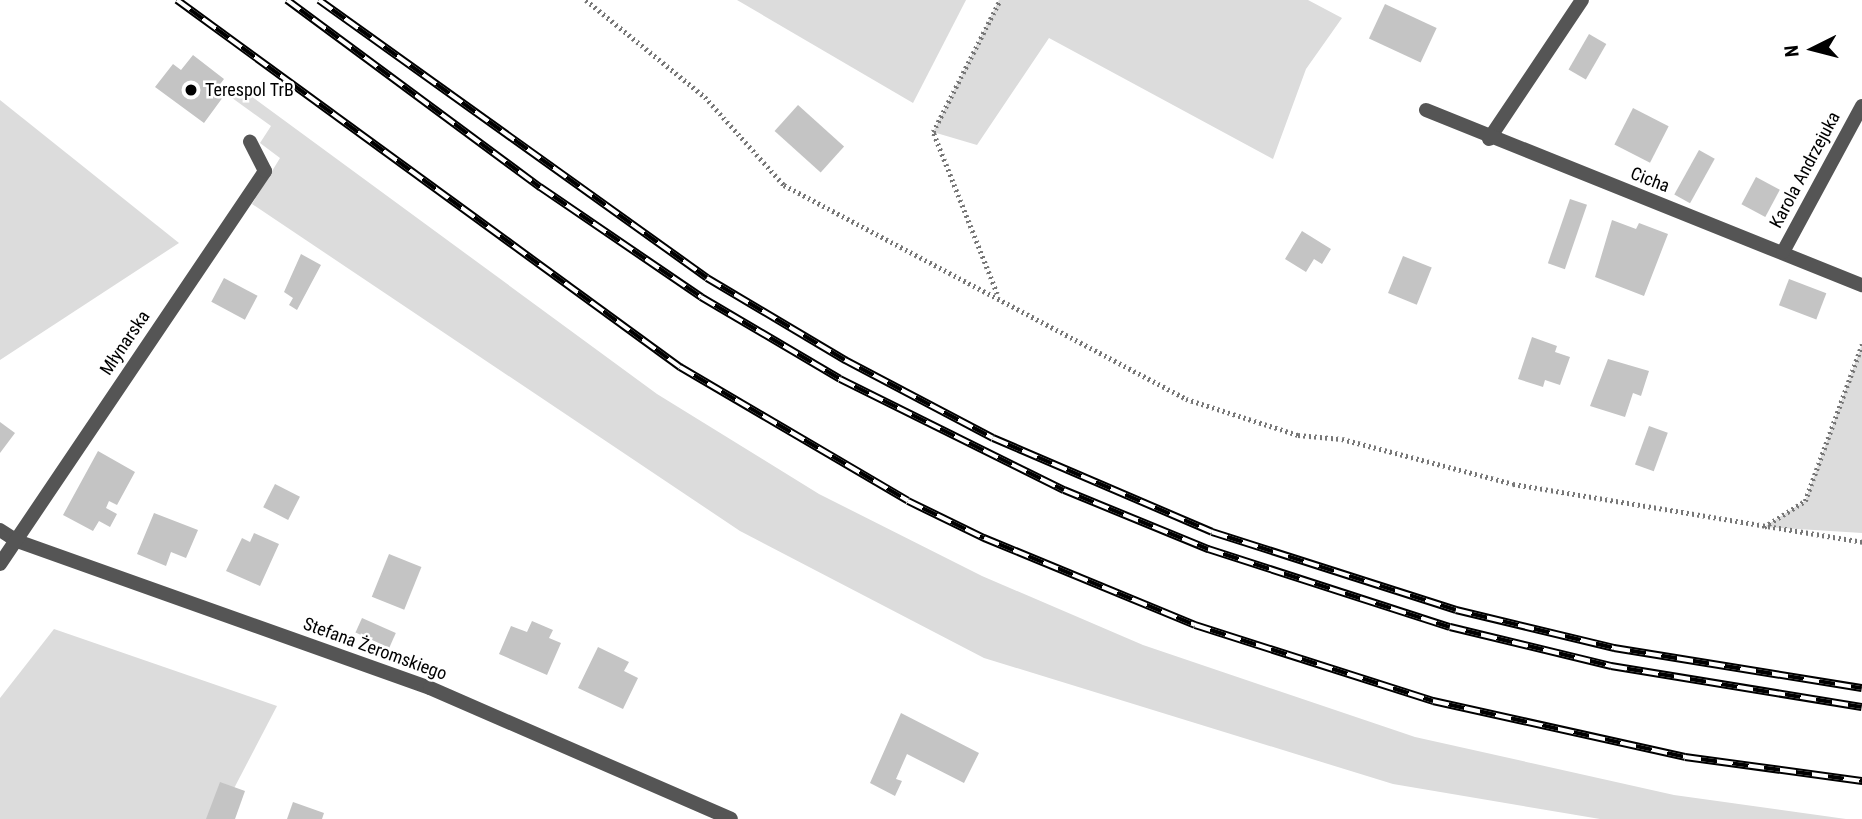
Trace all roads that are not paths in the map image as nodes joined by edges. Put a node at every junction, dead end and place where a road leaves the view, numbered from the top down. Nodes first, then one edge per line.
1 (1582, 0) edge
2 (1862, 106) edge
3 (1426, 110) dead end
4 (1489, 139) junction
5 (250, 142) dead end
6 (1783, 252) junction
7 (1862, 285) edge
8 (0, 530) edge
9 (17, 541) junction
10 (0, 565) edge
11 (731, 819) edge

1 - 4 street
2 - 6 street, Karola Andrzejuka
3 - 4 street, Cicha
4 - 6 street, Cicha
5 - 9 street, Młynarska
6 - 7 street, Cicha
8 - 9 street, Stefana Żeromskiego
9 - 10 street, Młynarska
9 - 11 street, Stefana Żeromskiego

